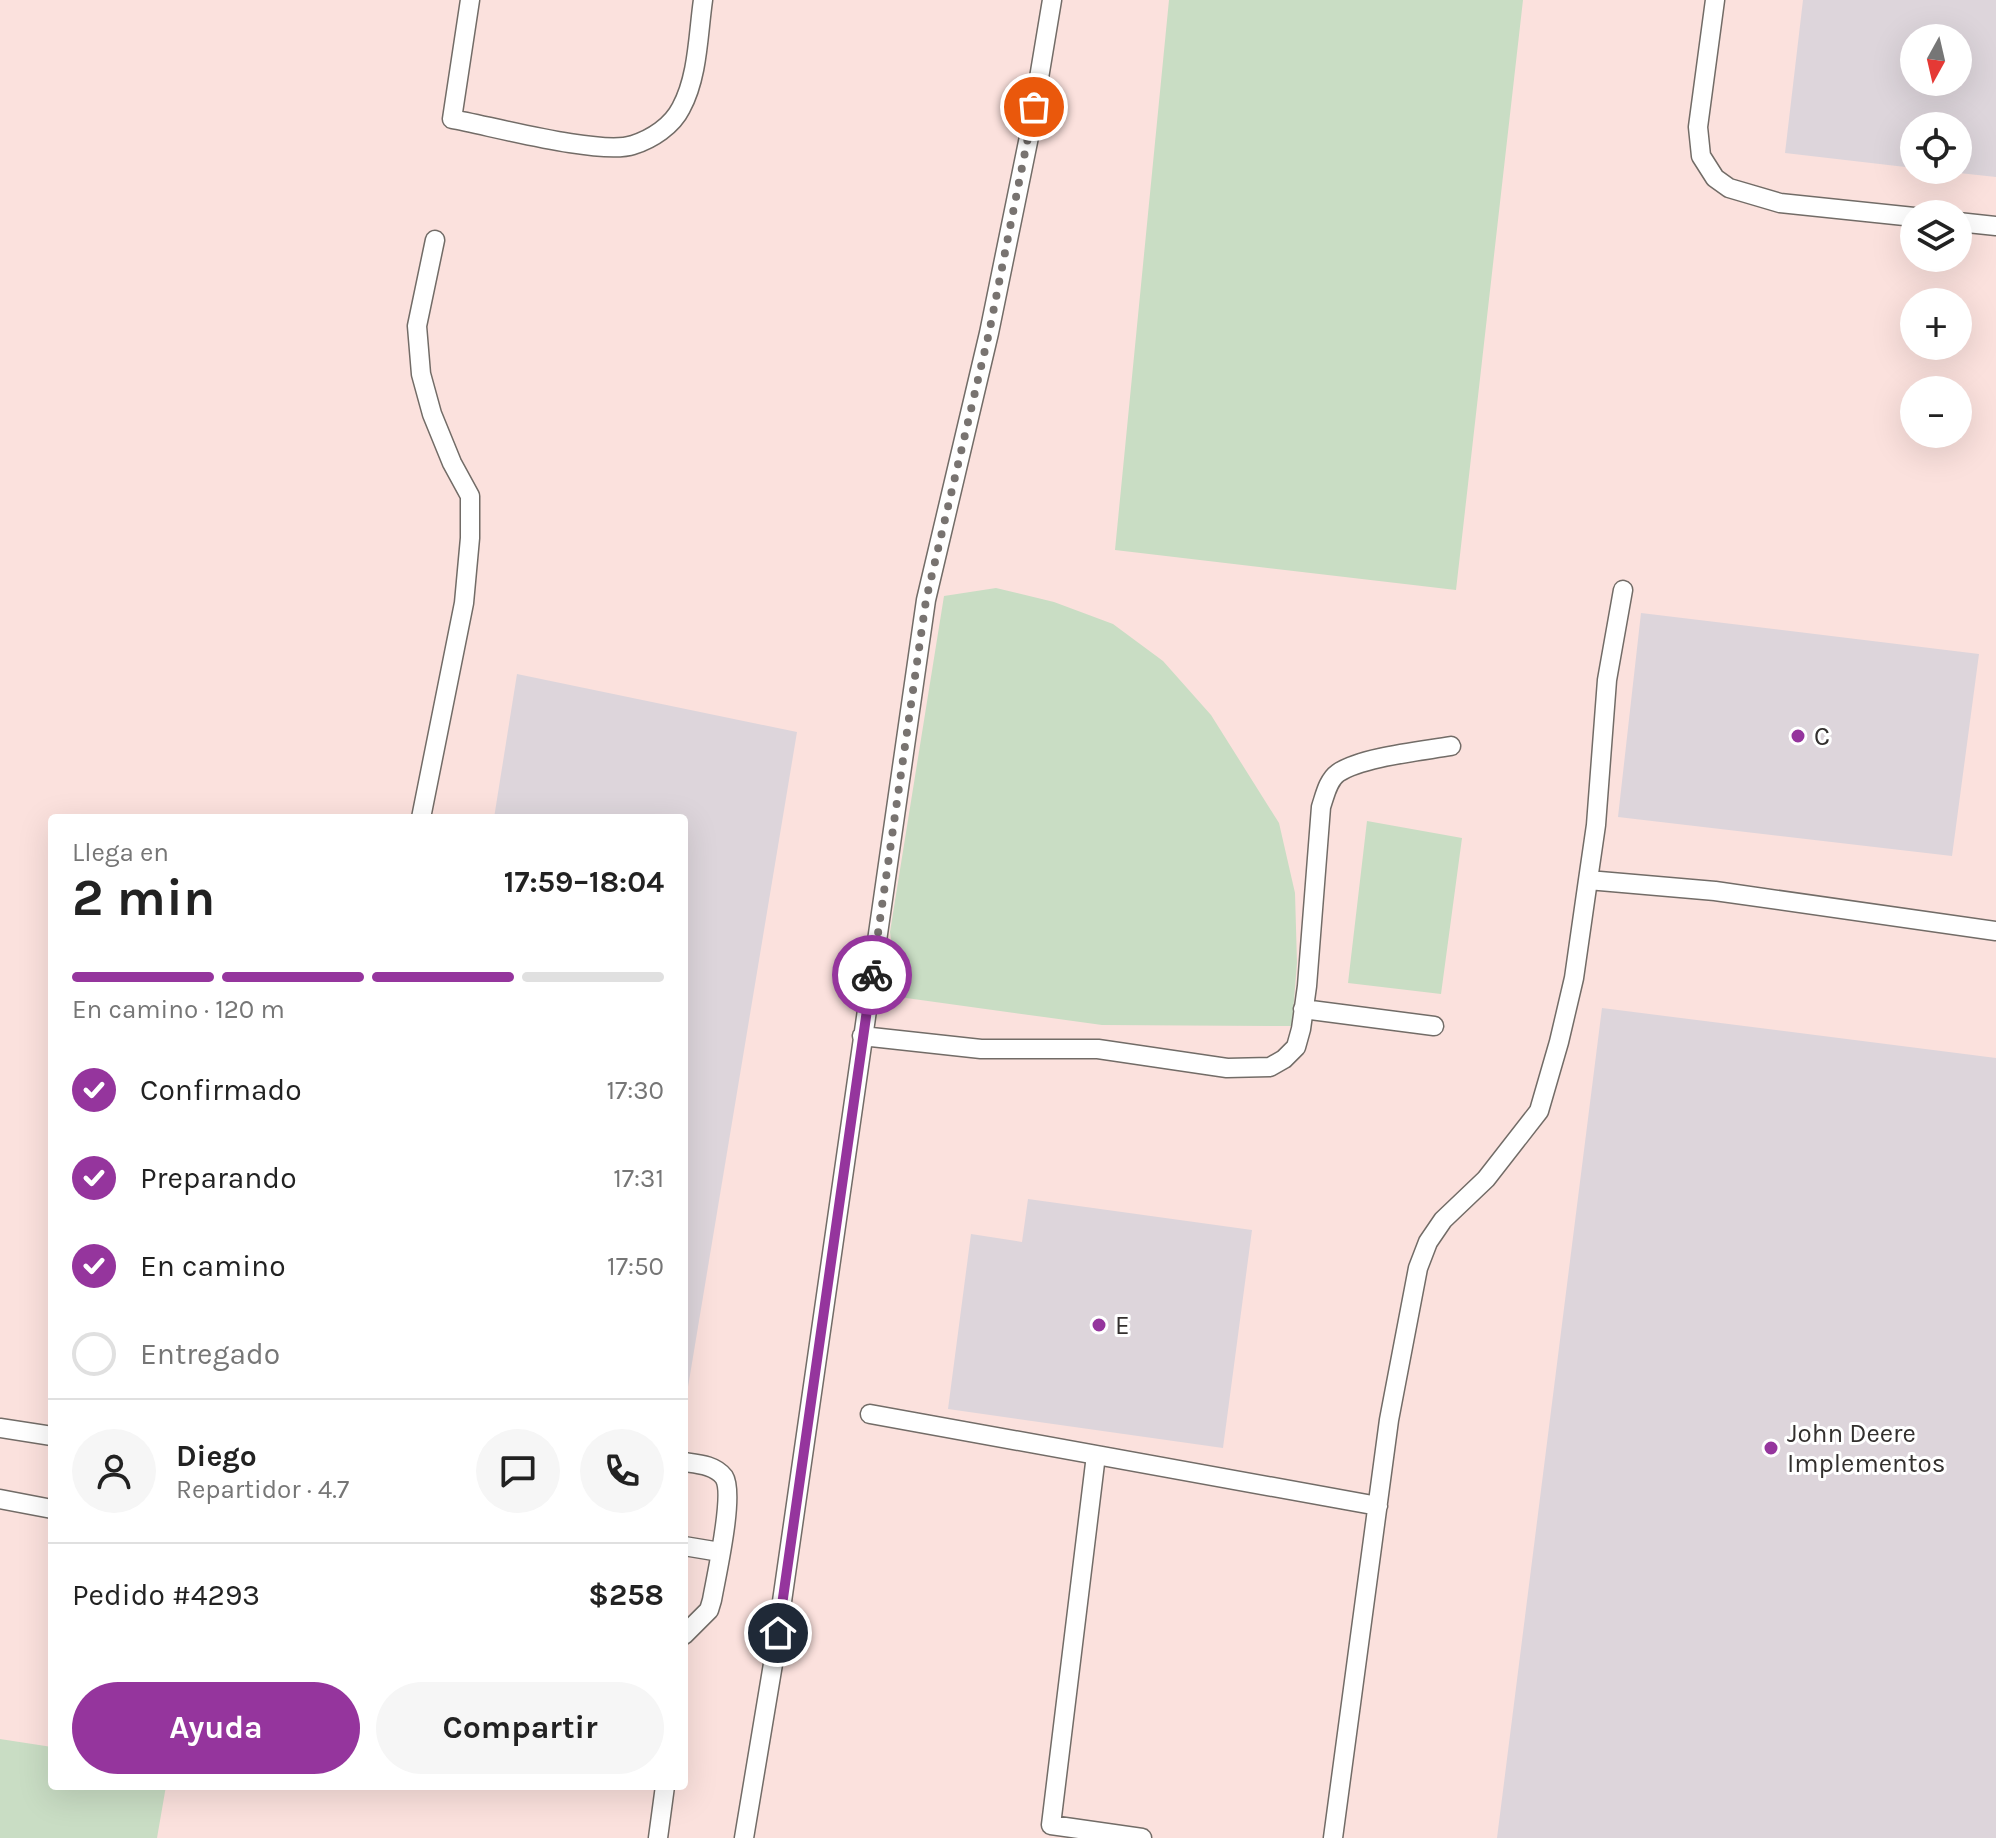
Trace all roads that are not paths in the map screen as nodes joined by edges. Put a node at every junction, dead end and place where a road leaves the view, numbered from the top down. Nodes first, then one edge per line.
1 (470, 0) edge
2 (703, 0) edge
3 (1052, 0) edge
4 (1715, 0) edge
5 (1900, 216) edge
6 (1972, 223) edge
7 (1996, 226) edge
8 (435, 240) dead end
9 (1623, 590) dead end
10 (1451, 746) dead end
11 (422, 814) edge
12 (1588, 880) junction
13 (1996, 931) edge
14 (1303, 1009) junction
15 (1434, 1026) dead end
16 (862, 1036) junction
17 (870, 1414) dead end
18 (0, 1428) edge
19 (48, 1435) edge
20 (1096, 1455) junction
21 (688, 1463) edge
22 (0, 1499) edge
23 (1378, 1506) junction
24 (48, 1508) edge
25 (688, 1547) edge
26 (720, 1552) junction
27 (688, 1636) edge
28 (664, 1790) edge
29 (658, 1838) edge
30 (744, 1838) edge
31 (1142, 1838) edge
32 (1333, 1838) edge

1 - 2 lane
3 - 16 lane
4 - 5 lane
6 - 7 lane
8 - 11 lane
9 - 12 lane
10 - 14 lane
12 - 13 lane
12 - 23 lane
14 - 15 lane
14 - 16 lane
16 - 30 lane
17 - 20 lane
18 - 19 lane
20 - 23 lane
20 - 31 lane
21 - 26 lane
22 - 24 lane
23 - 32 lane
25 - 26 lane
26 - 27 lane
28 - 29 lane

